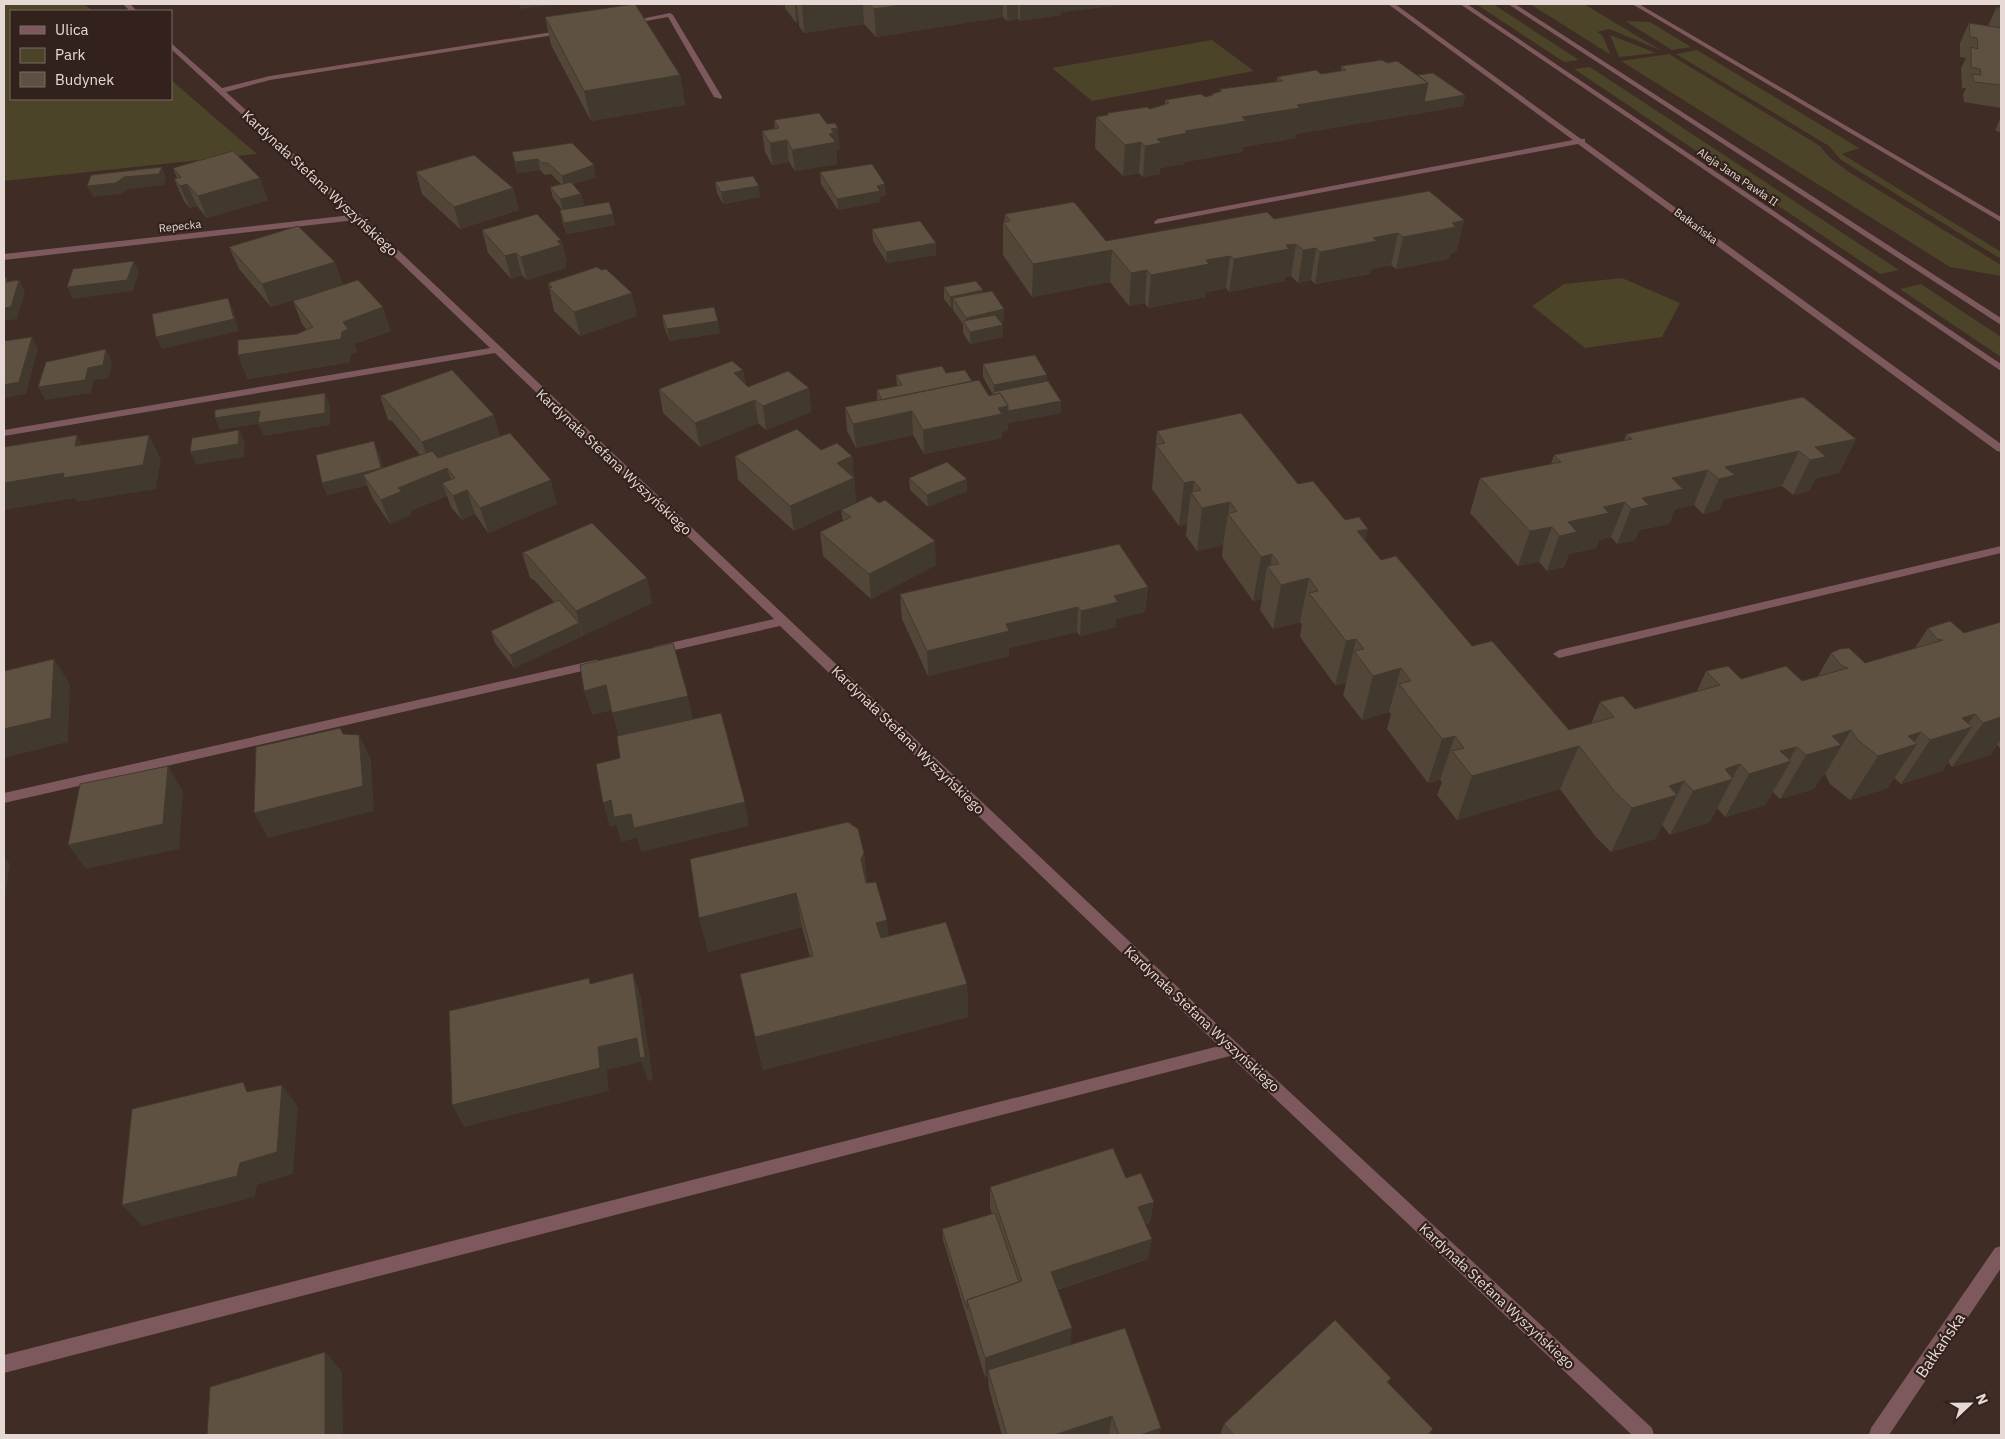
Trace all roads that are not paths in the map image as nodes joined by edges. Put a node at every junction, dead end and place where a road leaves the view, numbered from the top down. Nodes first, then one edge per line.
1 (1391, 4) edge
2 (1464, 4) edge
3 (1511, 4) edge
4 (1635, 4) edge
5 (621, 23) edge
6 (572, 31) edge
7 (172, 46) edge
8 (220, 90) junction
9 (718, 97) dead end
10 (1582, 141) junction
11 (358, 217) junction
12 (2001, 220) edge
13 (1158, 222) dead end
14 (4, 257) edge
15 (2001, 322) edge
16 (496, 350) junction
17 (2001, 368) edge
18 (4, 433) edge
19 (2001, 449) edge
20 (2001, 549) edge
21 (783, 621) junction
22 (645, 653) edge
23 (1559, 654) dead end
24 (606, 662) edge
25 (4, 798) edge
26 (1233, 1049) junction
27 (2001, 1254) edge
28 (4, 1364) edge
29 (1645, 1435) edge
30 (1878, 1435) edge

1 - 10 street, Bałkańska
2 - 17 street, Aleja Jana Pawła II
3 - 15 street, Aleja Jana Pawła II
4 - 12 street
5 - 9 street
6 - 8 street
7 - 8 street, Kardynała Stefana Wyszyńskiego
8 - 11 street, Kardynała Stefana Wyszyńskiego
10 - 13 street
10 - 19 street, Bałkańska
11 - 14 street, Repecka
11 - 16 street, Kardynała Stefana Wyszyńskiego
16 - 18 street
16 - 21 street, Kardynała Stefana Wyszyńskiego
20 - 23 street
21 - 22 street
21 - 26 street, Kardynała Stefana Wyszyńskiego
24 - 25 street
26 - 28 street
26 - 29 street, Kardynała Stefana Wyszyńskiego
27 - 30 street, Bałkańska

